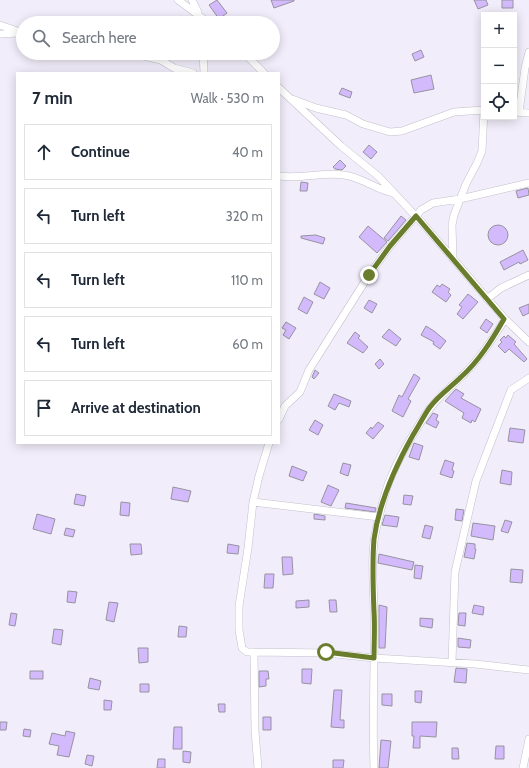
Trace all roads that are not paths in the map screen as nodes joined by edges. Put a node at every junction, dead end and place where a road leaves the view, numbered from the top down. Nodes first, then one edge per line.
1 (178, 0) edge
2 (192, 0) edge
3 (199, 16) edge
4 (201, 16) edge
5 (0, 25) edge
6 (16, 31) edge
7 (16, 33) edge
8 (0, 34) edge
9 (529, 52) edge
10 (161, 60) edge
11 (203, 60) edge
12 (251, 60) edge
13 (189, 72) edge
14 (204, 72) edge
15 (263, 72) edge
16 (282, 92) edge
17 (481, 110) edge
18 (517, 112) edge
19 (529, 113) edge
20 (484, 120) edge
21 (280, 176) edge
22 (529, 183) edge
23 (394, 193) junction
24 (460, 199) junction
25 (416, 216) junction
26 (454, 259) junction
27 (529, 274) edge
28 (487, 299) junction
29 (504, 319) junction
30 (529, 342) edge
31 (529, 378) edge
32 (280, 418) edge
33 (269, 444) edge
34 (253, 502) junction
35 (379, 517) junction
36 (254, 652) junction
37 (374, 658) junction
38 (452, 662) junction
39 (529, 670) edge
40 (529, 739) edge
41 (258, 768) edge
42 (374, 768) edge
43 (523, 768) edge

1 - 3 street
2 - 4 street
5 - 6 street
7 - 8 street
9 - 18 street
10 - 13 street
11 - 14 street
12 - 15 street
16 - 17 street
16 - 23 street
18 - 19 street
20 - 24 street
21 - 23 street
22 - 24 street
23 - 25 street
24 - 25 street
24 - 26 street
25 - 26 street
25 - 32 street
26 - 28 street
27 - 28 street
28 - 29 street
29 - 30 street
29 - 35 street
31 - 38 street
33 - 34 street
34 - 35 street
34 - 36 street
35 - 37 street
36 - 37 street
36 - 41 street
37 - 38 street
37 - 42 street
38 - 39 street
40 - 43 street

